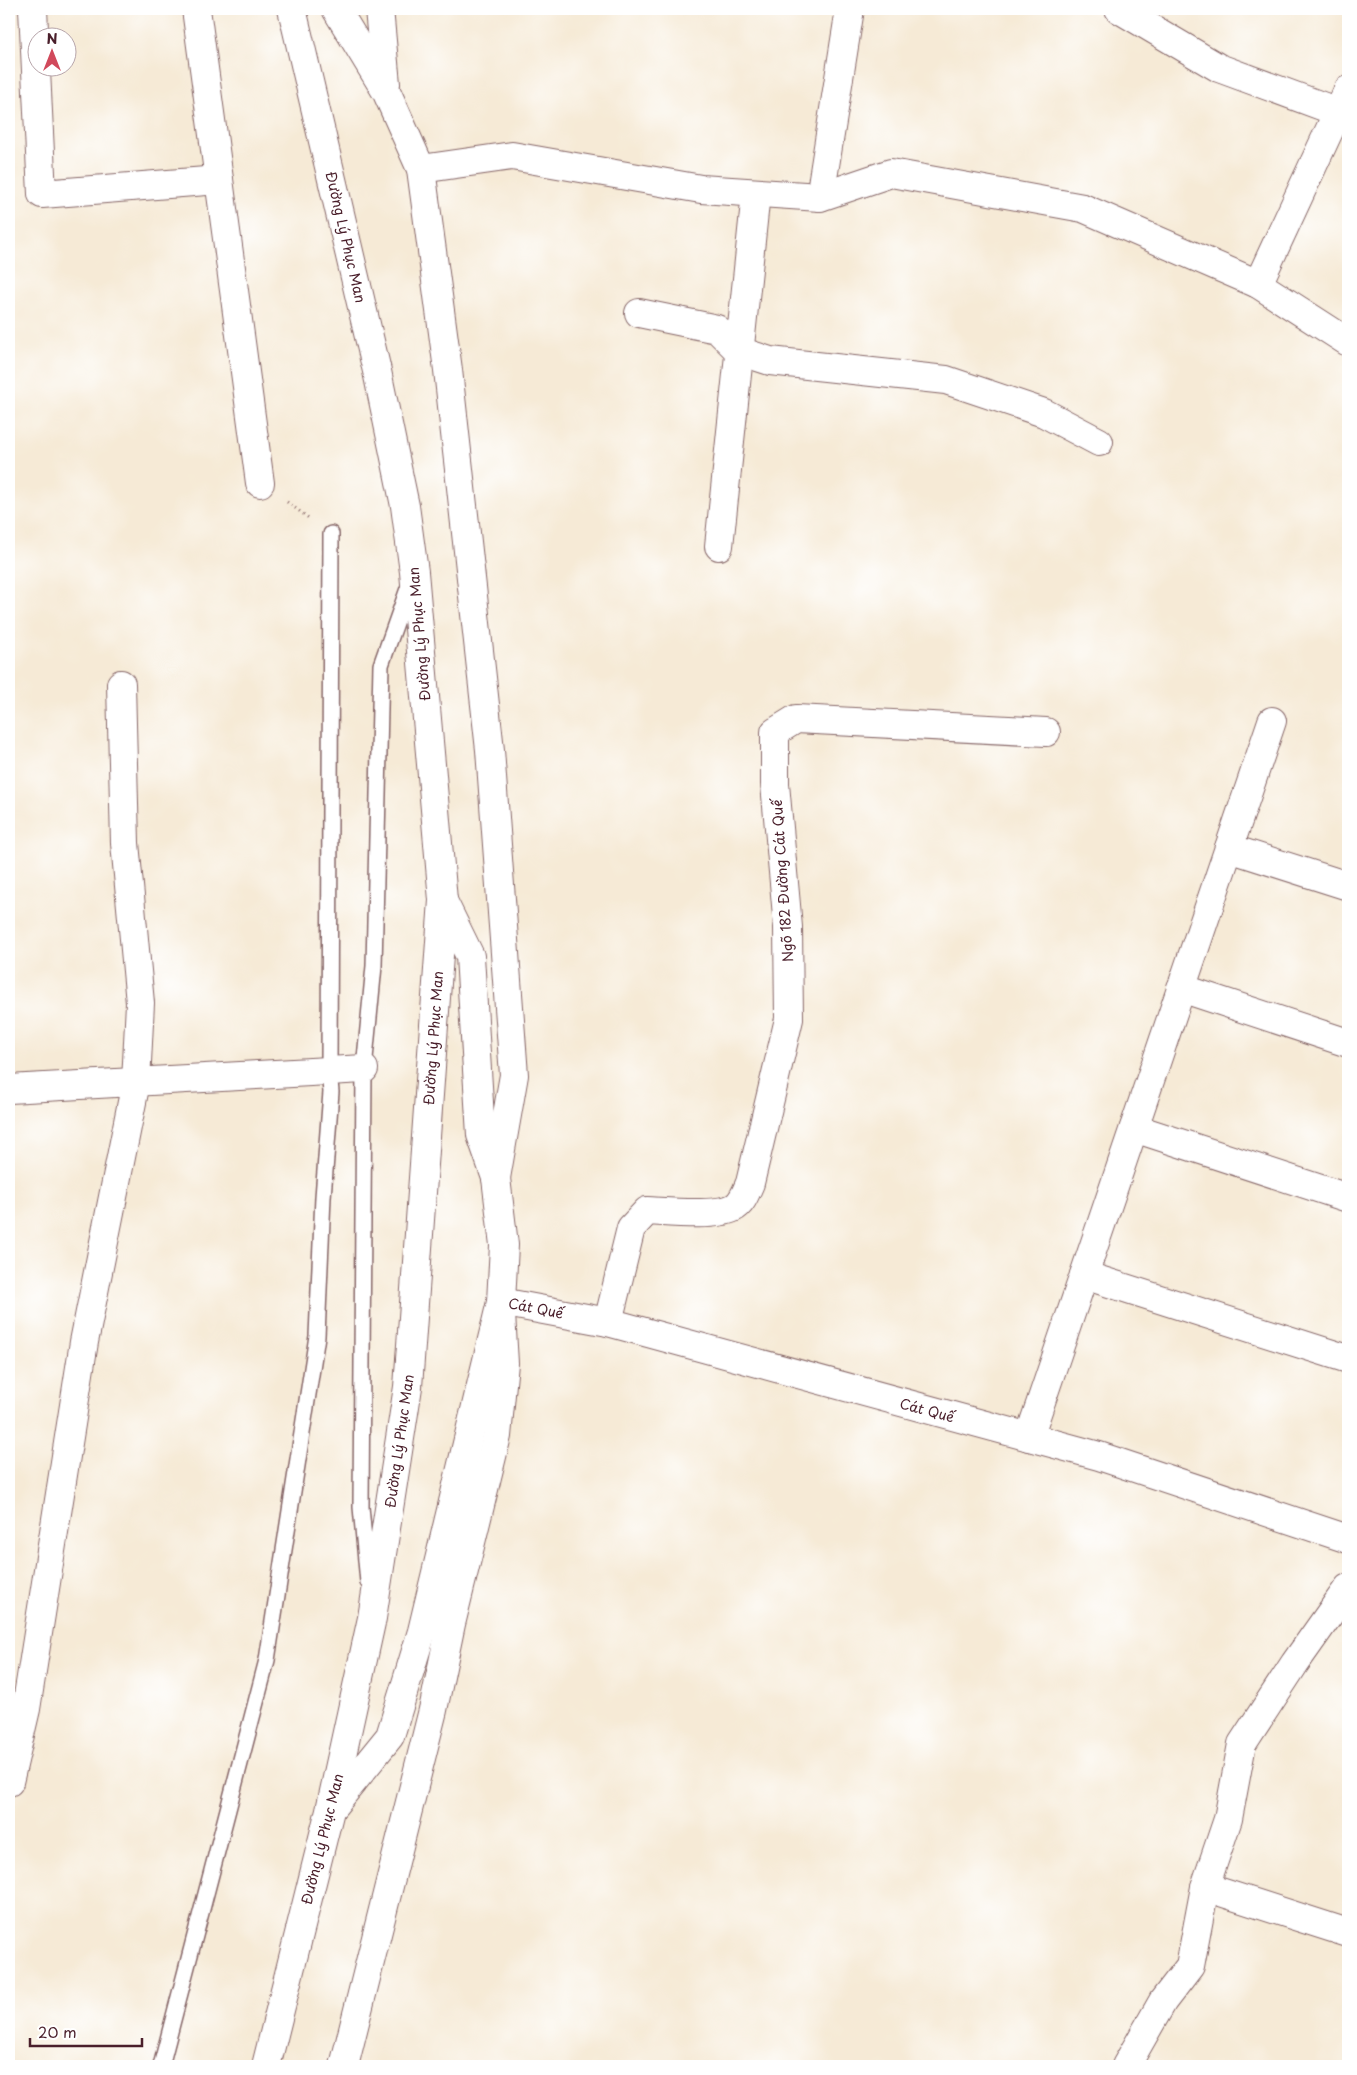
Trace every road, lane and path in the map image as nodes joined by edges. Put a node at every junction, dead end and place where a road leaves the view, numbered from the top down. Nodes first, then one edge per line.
1 (33, 9) edge
2 (196, 9) edge
3 (292, 9) edge
4 (336, 9) edge
5 (379, 9) edge
6 (850, 9) edge
7 (1119, 9) edge
8 (387, 93) junction
9 (1341, 117) edge
10 (421, 169) junction
11 (219, 180) junction
12 (756, 193) junction
13 (820, 197) junction
14 (1258, 284) junction
15 (639, 313) dead end
16 (1348, 342) edge
17 (739, 350) junction
18 (1099, 442) dead end
19 (260, 483) joint
20 (331, 534) joint
21 (719, 546) dead end
22 (414, 572) junction
23 (120, 684) dead end
24 (1272, 721) dead end
25 (1046, 732) dead end
26 (1229, 848) junction
27 (1348, 886) edge
28 (443, 900) junction
29 (1181, 988) junction
30 (1348, 1043) edge
31 (364, 1069) junction
32 (329, 1070) junction
33 (136, 1082) junction
34 (9, 1089) edge
35 (1134, 1128) junction
36 (496, 1178) junction
37 (1348, 1198) edge
38 (1084, 1275) junction
39 (501, 1302) junction
40 (608, 1322) junction
41 (1348, 1359) edge
42 (1029, 1437) junction
43 (1348, 1539) edge
44 (1348, 1588) edge
45 (372, 1618) junction
46 (9, 1782) edge
47 (330, 1810) junction
48 (1205, 1887) junction
49 (1348, 1933) edge
50 (161, 2066) edge
51 (266, 2066) edge
52 (344, 2066) edge
53 (1126, 2066) edge

1 - 11 street
2 - 11 street
3 - 22 street, Đường Lý Phục Man
4 - 8 street
5 - 8 street
6 - 13 street
7 - 9 street
8 - 10 street
9 - 14 street
10 - 12 street
10 - 36 street
11 - 19 street
12 - 13 street
12 - 17 street
13 - 14 street
14 - 16 street
15 - 17 street
17 - 18 street
17 - 21 street
19 - 20 path
20 - 32 lane
22 - 28 street, Đường Lý Phục Man
22 - 31 lane
23 - 33 street
24 - 26 street
25 - 40 street, Ngõ 182 Đường Cát Quế
26 - 27 street
26 - 29 street
28 - 36 street
28 - 45 street, Đường Lý Phục Man
29 - 30 street
29 - 35 street
31 - 32 street
31 - 45 lane
32 - 33 street
32 - 50 lane
33 - 34 street
33 - 46 street
35 - 37 street
35 - 38 street
36 - 39 street
38 - 41 street
38 - 42 street
39 - 40 street, Cát Quế
39 - 47 street
39 - 52 street
40 - 42 street, Cát Quế
42 - 43 street, Cát Quế
44 - 48 street
45 - 47 street, Đường Lý Phục Man
47 - 51 street, Đường Lý Phục Man
48 - 49 street
48 - 53 street

